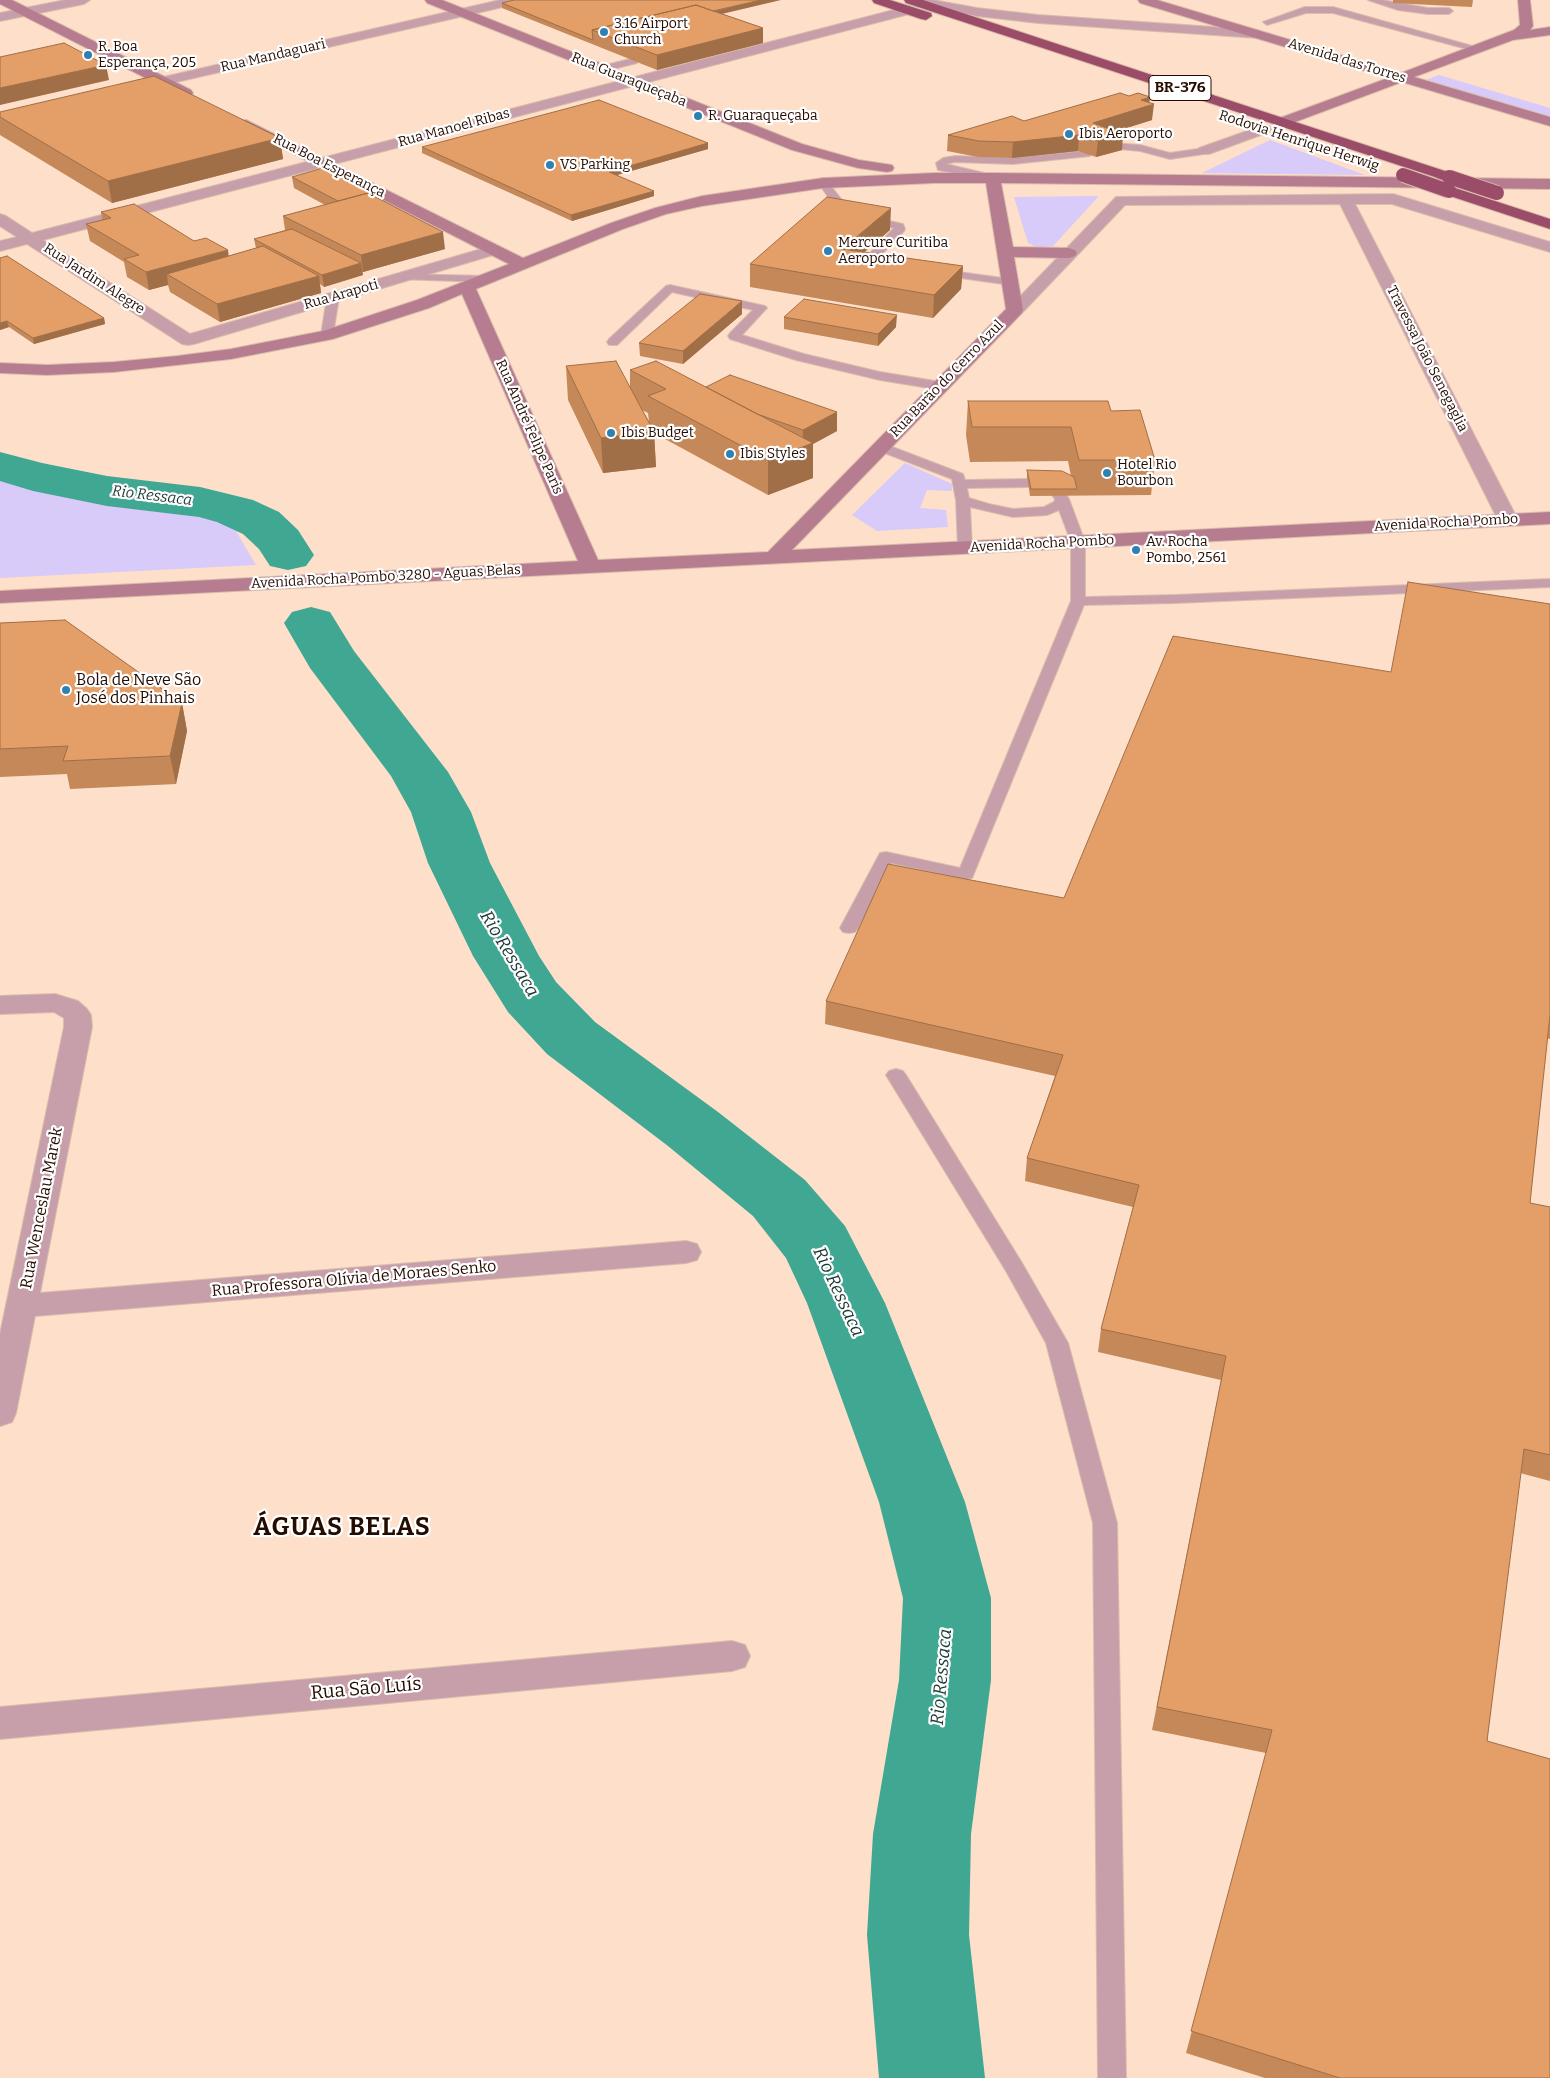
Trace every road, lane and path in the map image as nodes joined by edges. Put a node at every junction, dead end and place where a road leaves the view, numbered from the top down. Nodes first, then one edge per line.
1 (2, 0) edge
2 (84, 0) edge
3 (431, 0) edge
4 (516, 0) edge
5 (878, 0) edge
6 (1144, 0) edge
7 (1372, 0) edge
8 (1524, 0) edge
9 (911, 3) edge
10 (1449, 11) dead end
11 (26, 12) junction
12 (462, 12) junction
13 (0, 17) edge
14 (1526, 18) junction
15 (1263, 20) joint
16 (1550, 27) edge
17 (1295, 30) dead end
18 (1550, 31) edge
19 (1258, 34) junction
20 (1513, 36) junction
21 (1478, 49) junction
22 (634, 61) edge
23 (1407, 63) dead end
24 (1426, 68) junction
25 (601, 69) junction
26 (1445, 74) dead end
27 (1402, 78) junction
28 (162, 81) junction
29 (633, 82) junction
30 (124, 90) edge
31 (198, 99) edge
32 (233, 117) edge
33 (1282, 122) junction
34 (1550, 122) edge
35 (1264, 129) junction
36 (1112, 146) edge
37 (1204, 151) joint
38 (1086, 154) edge
39 (322, 162) junction
40 (993, 178) junction
41 (823, 183) junction
42 (1449, 184) junction
43 (1550, 184) edge
44 (1345, 199) junction
45 (1550, 209) edge
46 (0, 219) edge
47 (1550, 224) edge
48 (30, 238) junction
49 (0, 246) edge
50 (1550, 248) edge
51 (494, 250) junction
52 (1005, 252) junction
53 (1069, 253) junction
54 (522, 264) junction
55 (899, 267) edge
56 (926, 271) edge
57 (401, 277) junction
58 (486, 279) junction
59 (1010, 282) junction
60 (467, 287) junction
61 (333, 297) junction
62 (1014, 310) junction
63 (327, 335) junction
64 (188, 340) joint
65 (613, 342) dead end
66 (0, 368) edge
67 (941, 386) junction
68 (882, 447) junction
69 (1028, 483) edge
70 (959, 484) junction
71 (963, 500) junction
72 (1550, 518) edge
73 (1508, 520) junction
74 (1078, 542) junction
75 (965, 548) junction
76 (773, 558) junction
77 (591, 567) junction
78 (1550, 583) edge
79 (0, 597) edge
80 (1078, 601) junction
81 (849, 928) dead end
82 (0, 1005) edge
83 (896, 1075) dead end
84 (686, 1252) dead end
85 (22, 1306) junction
86 (0, 1413) edge
87 (732, 1656) dead end
88 (0, 1723) edge
89 (1112, 2078) edge

1 - 11 street
2 - 11 street
3 - 12 street, Rua Guaraqueçaba
4 - 12 street, Rua Mandaguari
5 - 9 highway, Rodovia Henrique Herwig / BR-376
6 - 19 street, Avenida das Torres
7 - 10 lane
8 - 14 street
9 - 19 street
9 - 29 street, Rua Manoel Ribas
9 - 33 highway, Rodovia Henrique Herwig / BR-376
9 - 35 highway, Rodovia Henrique Herwig / BR-376
11 - 13 street
11 - 28 street
12 - 25 street, Rua Guaraqueçaba
12 - 28 street, Rua Mandaguari
14 - 16 street
14 - 20 street
15 - 17 street, Avenida das Torres
15 - 21 lane
18 - 20 street
19 - 27 street, Avenida das Torres
20 - 21 street
21 - 24 street
22 - 25 lane
23 - 24 street, Avenida das Torres
24 - 26 street, Avenida das Torres
24 - 27 street
25 - 29 street, Rua Guaraqueçaba
27 - 33 street
27 - 34 street, Avenida das Torres
28 - 30 street, Rua Mandaguari
28 - 31 street
29 - 39 street, Rua Manoel Ribas
29 - 40 street, Rua Guaraqueçaba
32 - 39 street, Rua Boa Esperança
33 - 42 highway, Rodovia Henrique Herwig / BR-376
35 - 37 street
35 - 42 highway, Rodovia Henrique Herwig / BR-376, bridge
36 - 37 lane
38 - 40 lane
39 - 48 street, Rua Manoel Ribas
39 - 51 street, Rua Boa Esperança
40 - 41 street
40 - 43 street
40 - 52 street
41 - 54 street
41 - 55 lane
42 - 45 highway, Rodovia Henrique Herwig / BR-376, bridge
42 - 47 highway, Rodovia Henrique Herwig / BR-376
44 - 50 street
44 - 53 street, Rua Barão do Cerro Azul
44 - 73 street, Travessa João Senegaglia
46 - 48 street, Rua Jardim Alegre
48 - 49 street, Rua Manoel Ribas
48 - 64 street, Rua Jardim Alegre
51 - 54 street, Rua Boa Esperança
51 - 57 street, Rua Arapoti
52 - 53 street
52 - 59 street
53 - 62 street, Rua Barão do Cerro Azul
54 - 58 street
56 - 59 lane
57 - 58 lane
57 - 61 street, Rua Arapoti
58 - 60 street
59 - 62 street
60 - 63 street
60 - 77 street, Rua André Felipe Paris
61 - 63 lane
61 - 64 street, Rua Arapoti
62 - 67 street, Rua Barão do Cerro Azul
63 - 66 street
65 - 67 lane
67 - 68 street, Rua Barão do Cerro Azul
68 - 70 lane
68 - 76 street, Rua Barão do Cerro Azul
69 - 70 lane
70 - 71 lane
71 - 74 lane
71 - 75 lane
72 - 73 street, Avenida Rocha Pombo
73 - 74 street, Avenida Rocha Pombo
74 - 75 street, Avenida Rocha Pombo
74 - 80 lane
75 - 76 street, Avenida Rocha Pombo
76 - 77 street, Avenida Rocha Pombo 3280 - Aguas Belas
77 - 79 street, Avenida Rocha Pombo 3280 - Aguas Belas
78 - 80 lane
80 - 81 lane
82 - 85 street, Rua Wenceslau Marek
83 - 89 lane
84 - 85 street, Rua Professora Olívia de Moraes Senko
85 - 86 street, Rua Wenceslau Marek
87 - 88 street, Rua São Luís

